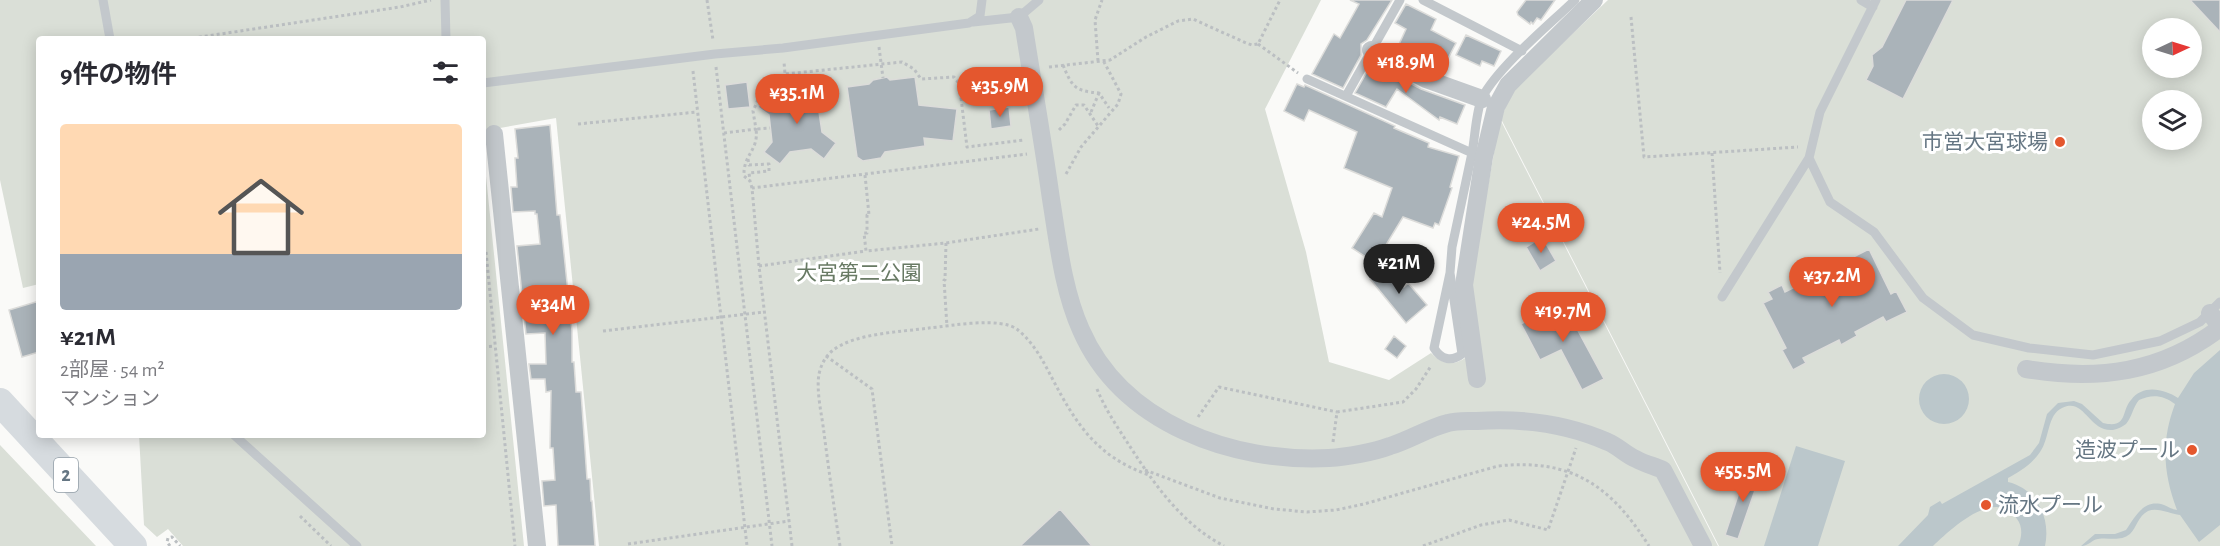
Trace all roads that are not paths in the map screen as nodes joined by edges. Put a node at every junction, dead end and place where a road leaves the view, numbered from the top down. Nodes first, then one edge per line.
1 (103, 0) edge
2 (444, 0) edge
3 (982, 0) edge
4 (1039, 0) edge
5 (1400, 0) edge
6 (1423, 0) edge
7 (1575, 0) edge
8 (1594, 0) edge
9 (1860, 0) edge
10 (1874, 3) edge
11 (1019, 17) junction
12 (969, 22) junction
13 (109, 36) edge
14 (447, 36) edge
15 (1371, 51) junction
16 (1522, 51) junction
17 (1307, 80) road end
18 (486, 83) edge
19 (1346, 96) junction
20 (1482, 99) junction
21 (494, 134) dead end
22 (1472, 153) junction
23 (1809, 158) junction
24 (1450, 273) junction
25 (1722, 297) road end
26 (2217, 317) edge
27 (2026, 369) dead end
28 (1477, 379) dead end
29 (0, 402) edge
30 (237, 438) edge
31 (133, 546) edge
32 (357, 546) edge
33 (537, 546) edge
34 (1703, 546) edge

1 - 13 lane
2 - 14 lane
3 - 12 lane
4 - 11 lane
5 - 15 lane
6 - 16 lane
7 - 16 lane
8 - 28 street
9 - 10 lane
10 - 23 lane
11 - 12 lane
11 - 34 street
12 - 18 lane
15 - 19 lane
15 - 20 street
16 - 20 lane
17 - 19 lane
19 - 22 lane
20 - 22 lane
21 - 33 street
22 - 24 lane
23 - 25 lane
23 - 26 lane
24 - 24 lane
26 - 27 street
29 - 31 main road, 2
30 - 32 lane

